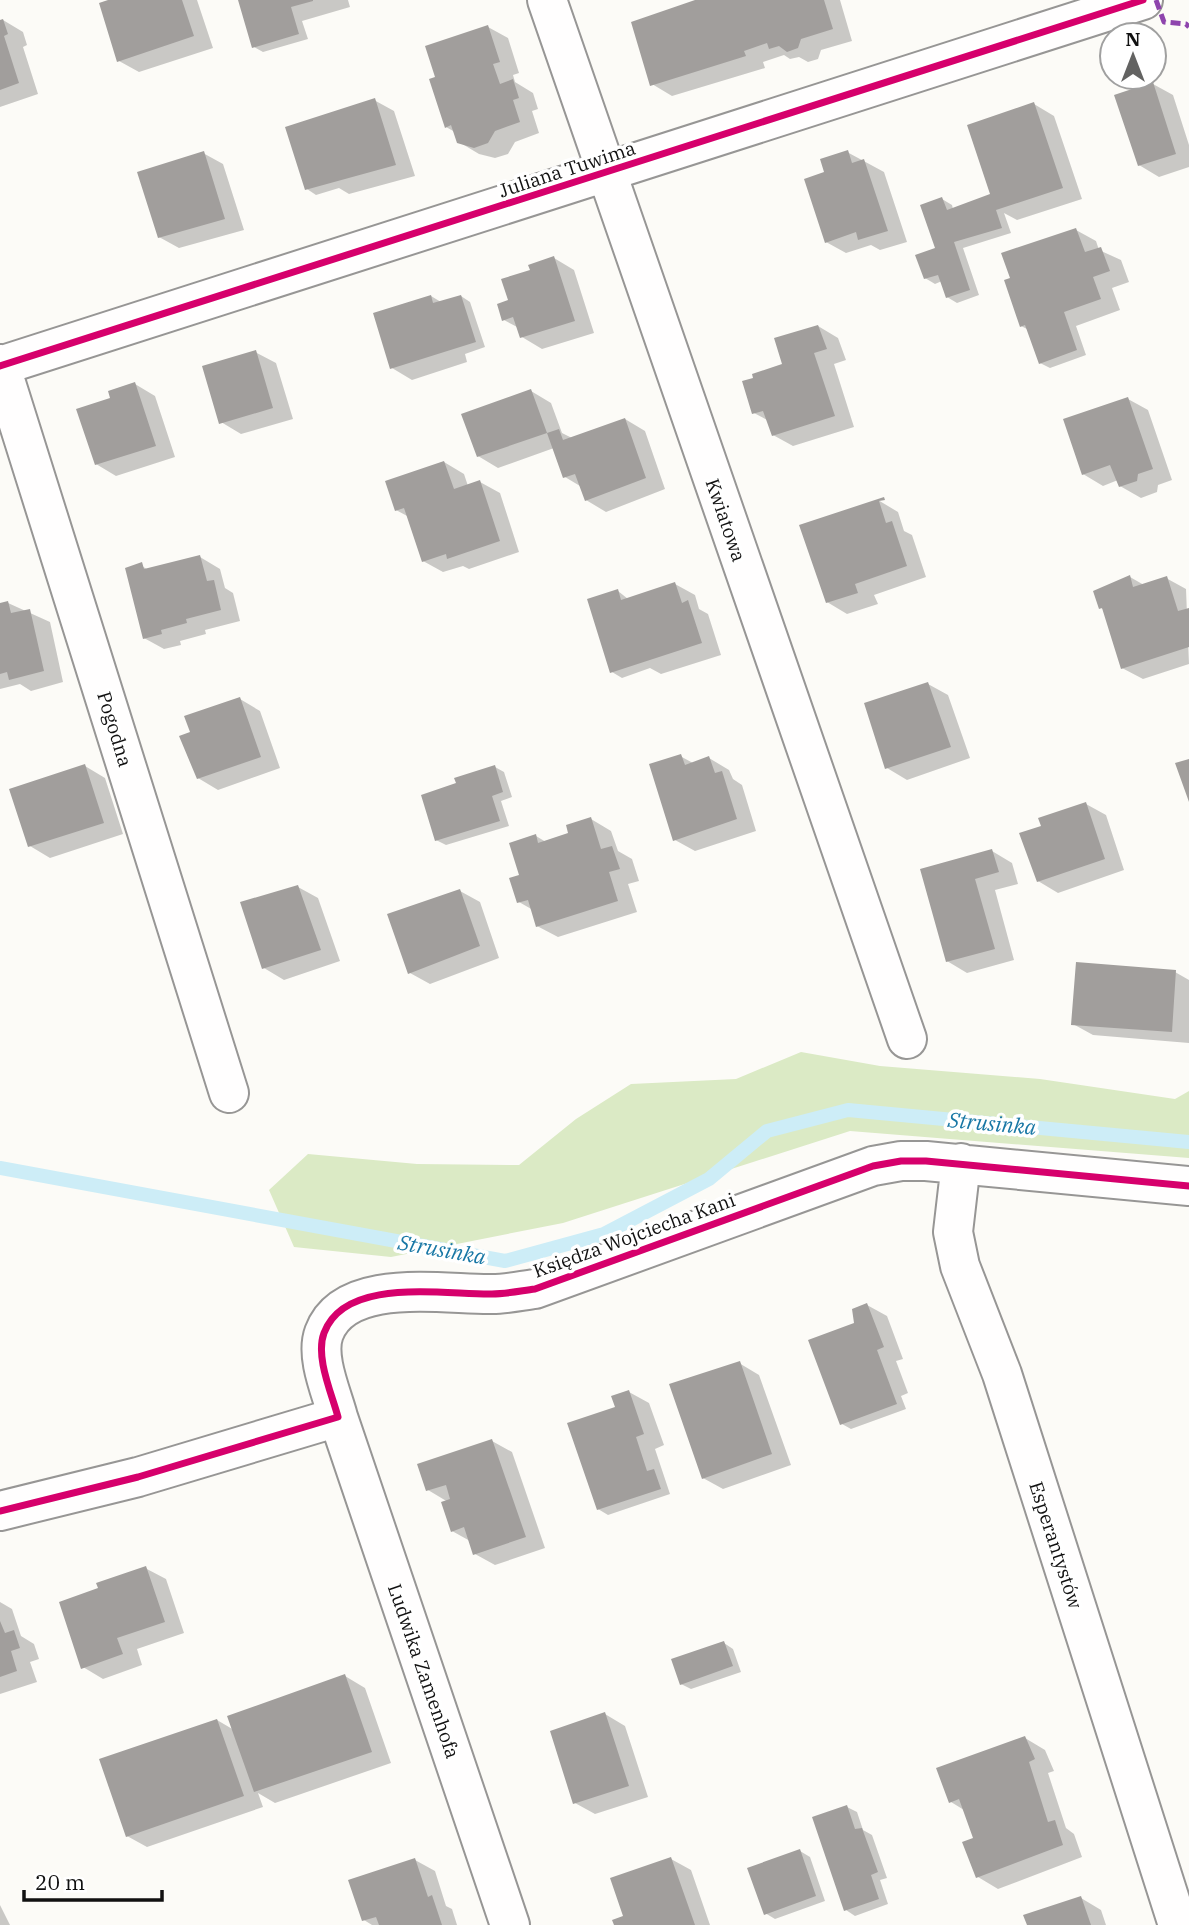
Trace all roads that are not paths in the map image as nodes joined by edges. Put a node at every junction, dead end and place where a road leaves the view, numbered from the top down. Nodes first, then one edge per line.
1 (547, 0) edge
2 (1143, 0) edge
3 (605, 174) junction
4 (0, 366) edge
5 (906, 1039) dead end
6 (229, 1093) dead end
7 (961, 1163) junction
8 (1189, 1186) edge
9 (338, 1417) junction
10 (0, 1511) edge
11 (510, 1925) edge
12 (1178, 1925) edge

1 - 3 street, Kwiatowa
2 - 3 street, Juliana Tuwima
3 - 4 street, Juliana Tuwima
3 - 5 street, Kwiatowa
4 - 6 street, Pogodna
7 - 8 street, Księdza Wojciecha Kani
7 - 9 street, Księdza Wojciecha Kani
7 - 12 street, Esperantystów
9 - 10 street
9 - 11 street, Ludwika Zamenhofa

